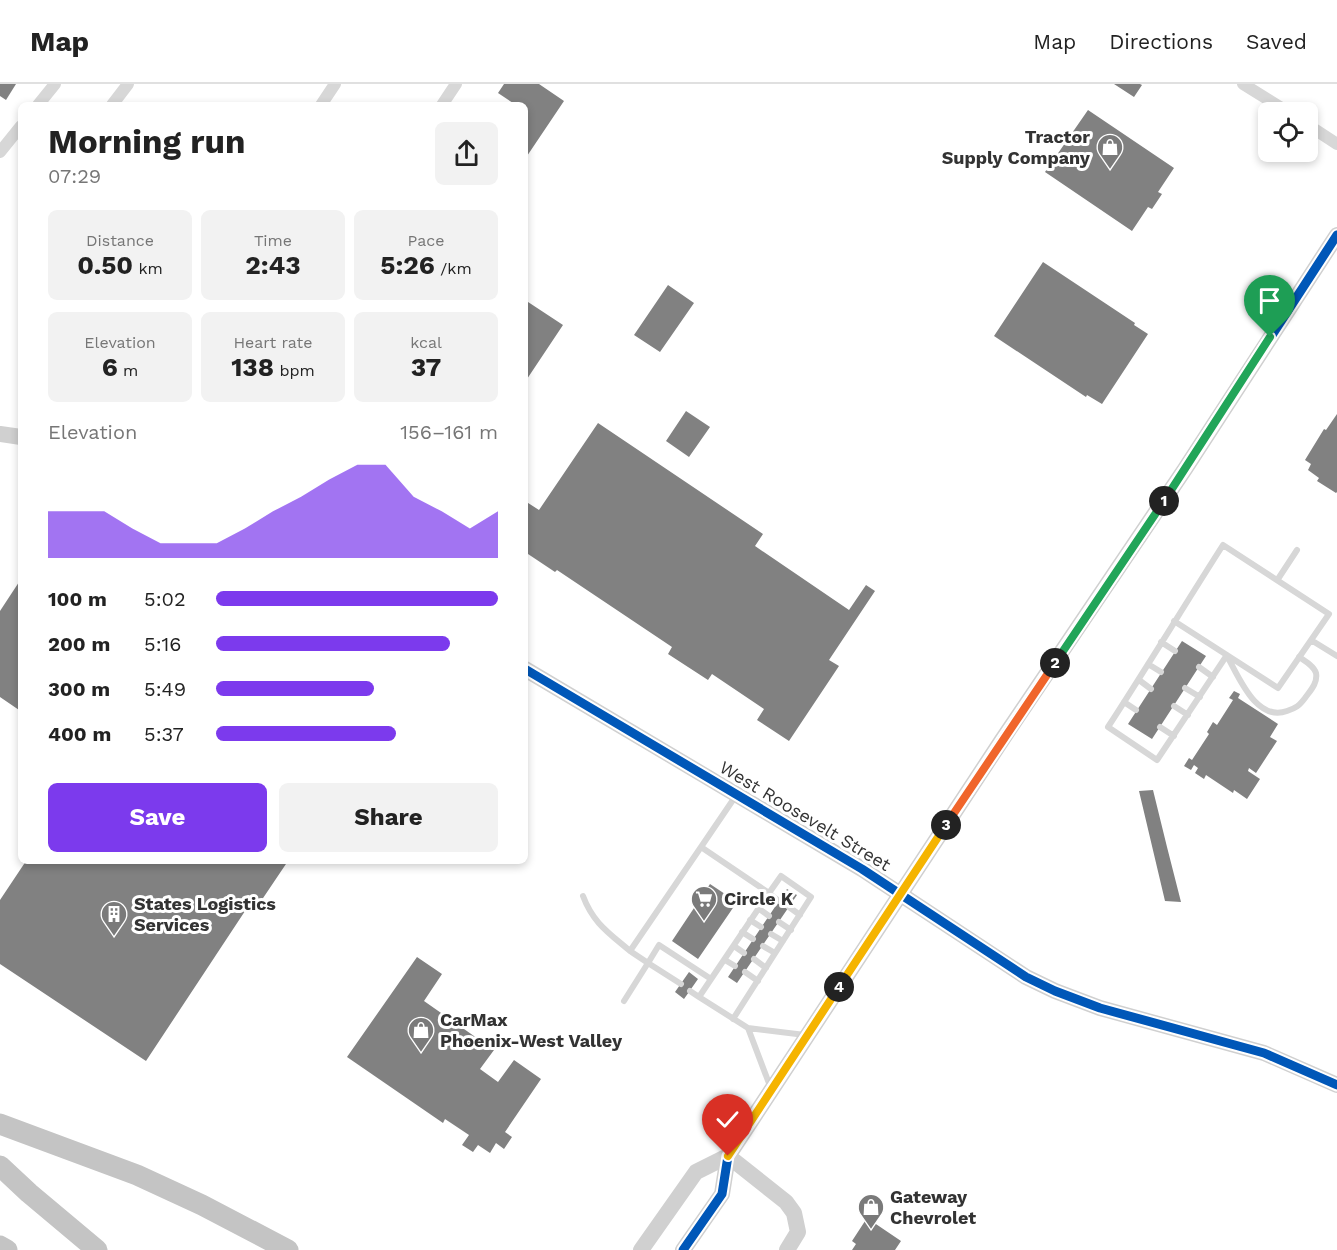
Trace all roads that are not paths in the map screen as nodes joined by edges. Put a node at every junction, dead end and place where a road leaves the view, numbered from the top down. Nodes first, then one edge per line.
1 (55, 84) edge
2 (128, 84) edge
3 (335, 84) edge
4 (456, 84) edge
5 (1243, 84) edge
6 (40, 102) edge
7 (114, 102) edge
8 (323, 102) edge
9 (444, 102) edge
10 (1272, 102) edge
11 (18, 130) edge
12 (1318, 132) edge
13 (1337, 144) edge
14 (0, 152) edge
15 (1337, 235) edge
16 (0, 434) edge
17 (18, 437) edge
18 (1297, 550) dead end
19 (1278, 579) junction
20 (1174, 621) junction
21 (1311, 640) junction
22 (1161, 642) junction
23 (1175, 651) dead end
24 (1227, 656) junction
25 (1299, 657) junction
26 (1337, 657) edge
27 (1148, 664) junction
28 (1199, 667) dead end
29 (528, 671) edge
30 (1161, 672) dead end
31 (1213, 677) junction
32 (1139, 680) junction
33 (1185, 688) dead end
34 (1151, 689) dead end
35 (1200, 697) junction
36 (1124, 702) junction
37 (1174, 706) dead end
38 (1136, 710) dead end
39 (1188, 715) junction
40 (1160, 727) dead end
41 (1174, 736) junction
42 (737, 794) junction
43 (701, 848) junction
44 (769, 893) junction
45 (900, 894) junction
46 (583, 896) dead end
47 (779, 901) dead end
48 (789, 907) dead end
49 (758, 908) junction
50 (800, 915) junction
51 (769, 916) dead end
52 (750, 920) junction
53 (779, 922) dead end
54 (761, 927) dead end
55 (791, 930) junction
56 (742, 932) junction
57 (771, 934) dead end
58 (753, 939) dead end
59 (783, 941) junction
60 (734, 946) junction
61 (763, 946) dead end
62 (630, 951) junction
63 (744, 953) dead end
64 (776, 953) junction
65 (754, 959) dead end
66 (725, 960) junction
67 (648, 963) junction
68 (735, 966) dead end
69 (766, 968) junction
70 (745, 972) dead end
71 (711, 979) junction
72 (758, 981) junction
73 (681, 984) dead end
74 (690, 991) dead end
75 (699, 997) junction
76 (624, 1001) dead end
77 (733, 1019) junction
78 (748, 1028) junction
79 (807, 1036) junction
80 (1337, 1086) edge
81 (772, 1089) junction
82 (0, 1124) edge
83 (728, 1156) junction
84 (0, 1166) edge
85 (0, 1246) edge
86 (7, 1250) edge
87 (97, 1250) edge
88 (288, 1250) edge
89 (641, 1250) edge
90 (683, 1250) edge
91 (787, 1250) edge

1 - 6 street
2 - 7 street
3 - 8 street
4 - 9 street
5 - 10 street
11 - 14 street
12 - 13 street
15 - 45 main road
16 - 17 main road
18 - 19 lane
19 - 20 lane
19 - 21 lane
20 - 22 lane
20 - 24 lane
21 - 25 lane
21 - 26 lane
22 - 23 lane
22 - 27 lane
24 - 25 lane
24 - 25 lane
24 - 31 lane
27 - 30 lane
27 - 32 lane
28 - 31 lane
29 - 42 main road, West Roosevelt Street
31 - 35 lane
32 - 34 lane
32 - 36 lane
33 - 35 lane
35 - 39 lane
36 - 38 lane
36 - 41 lane
37 - 39 lane
39 - 41 lane
40 - 41 lane
42 - 43 lane
42 - 45 main road, West Roosevelt Street
43 - 44 lane
43 - 62 lane
44 - 47 lane
44 - 49 lane
44 - 50 lane
45 - 79 main road
45 - 80 main road, West Roosevelt Street
46 - 62 lane
48 - 50 lane
49 - 51 lane
49 - 52 lane
50 - 55 lane
52 - 54 lane
52 - 56 lane
53 - 55 lane
55 - 59 lane
56 - 58 lane
56 - 60 lane
57 - 59 lane
59 - 64 lane
60 - 63 lane
60 - 66 lane
61 - 64 lane
62 - 67 lane
64 - 69 lane
65 - 69 lane
66 - 68 lane
66 - 71 lane
67 - 71 lane
67 - 73 lane
67 - 76 lane
69 - 72 lane
70 - 72 lane
71 - 75 lane
72 - 77 lane
74 - 75 lane
75 - 77 lane
77 - 78 lane
78 - 79 lane
78 - 81 lane
79 - 81 main road
81 - 83 main road
82 - 88 highway
83 - 89 main road
83 - 90 main road
83 - 91 main road
84 - 87 highway
85 - 86 highway

